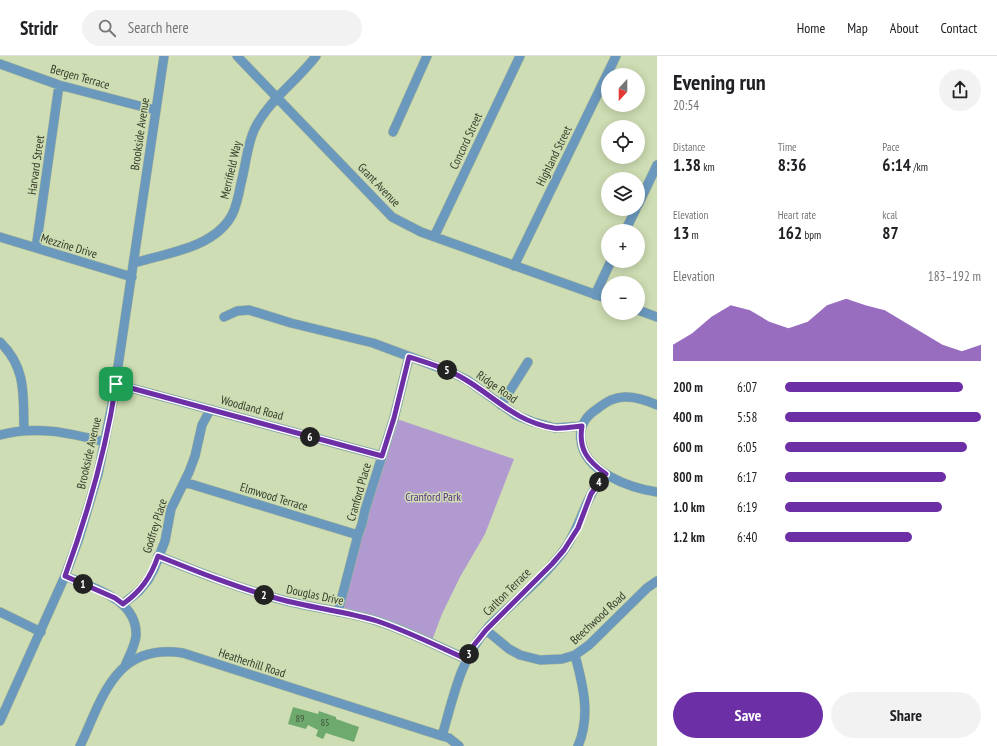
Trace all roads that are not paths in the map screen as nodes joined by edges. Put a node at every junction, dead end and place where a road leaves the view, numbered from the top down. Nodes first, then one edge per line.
1 (164, 56) edge
2 (238, 56) edge
3 (316, 56) edge
4 (427, 56) edge
5 (520, 56) edge
6 (616, 56) edge
7 (0, 64) edge
8 (59, 85) junction
9 (278, 97) junction
10 (155, 110) junction
11 (393, 132) dead end
12 (657, 165) edge
13 (645, 190) edge
14 (434, 236) junction
15 (0, 237) edge
16 (36, 248) junction
17 (134, 263) junction
18 (514, 266) junction
19 (608, 268) edge
20 (132, 277) junction
21 (595, 295) junction
22 (601, 297) edge
23 (645, 313) edge
24 (224, 317) dead end
25 (657, 317) edge
26 (0, 342) edge
27 (409, 357) junction
28 (528, 362) dead end
29 (116, 384) junction
30 (501, 404) junction
31 (657, 405) edge
32 (210, 410) junction
33 (582, 426) junction
34 (24, 430) junction
35 (0, 435) edge
36 (106, 442) junction
37 (382, 456) junction
38 (606, 474) junction
39 (184, 482) junction
40 (657, 492) edge
41 (358, 535) junction
42 (158, 556) junction
43 (65, 576) junction
44 (657, 581) edge
45 (123, 604) junction
46 (0, 612) edge
47 (338, 612) junction
48 (486, 630) junction
49 (41, 632) junction
50 (575, 655) junction
51 (466, 659) junction
52 (125, 666) junction
53 (0, 721) edge
54 (442, 736) junction
55 (82, 745) edge
56 (459, 746) edge
57 (578, 746) edge

1 - 10 street, Brookside Avenue
2 - 9 street, Grant Avenue
3 - 9 street, Merrifield Way
4 - 11 street
5 - 14 street, Concord Street
6 - 18 street, Highland Street
7 - 8 street, Bergen Terrace
8 - 10 street, Bergen Terrace
8 - 16 street, Harvard Street
9 - 14 street, Grant Avenue
9 - 17 street, Merrifield Way
10 - 17 street, Brookside Avenue
12 - 13 street
14 - 18 street, Grant Avenue
15 - 16 street, Mezzine Drive
16 - 20 street, Mezzine Drive
17 - 20 street, Brookside Avenue
18 - 21 street, Grant Avenue
19 - 21 street
20 - 29 street, Brookside Avenue
21 - 22 street, Grant Avenue
23 - 25 street
24 - 27 street, Ridge Road
26 - 34 street
27 - 30 street, Ridge Road
27 - 37 street, Cranford Place
28 - 30 street
29 - 32 street, Woodland Road
29 - 36 street, Brookside Avenue
30 - 33 street, Ridge Road
31 - 33 street
32 - 37 street, Woodland Road
32 - 39 street, Godfrey Place
33 - 38 street
34 - 35 street
34 - 36 street
36 - 43 street, Brookside Avenue
37 - 41 street, Cranford Place
38 - 40 street
38 - 48 street, Carlton Terrace
39 - 41 street, Elmwood Terrace
39 - 42 street, Godfrey Place
41 - 47 street, Cranford Place
42 - 45 street, Godfrey Place
42 - 47 street, Douglas Drive
43 - 45 street
43 - 49 street, Brookside Avenue
44 - 50 street, Beechwood Road
45 - 52 street
46 - 49 street
47 - 51 street, Douglas Drive
48 - 50 street, Beechwood Road
48 - 51 street, Carlton Terrace
49 - 53 street, Brookside Avenue
50 - 57 street
51 - 54 street, Carlton Terrace
52 - 54 street, Heatherhill Road
52 - 55 street, Heatherhill Road
54 - 56 street, Heatherhill Road

